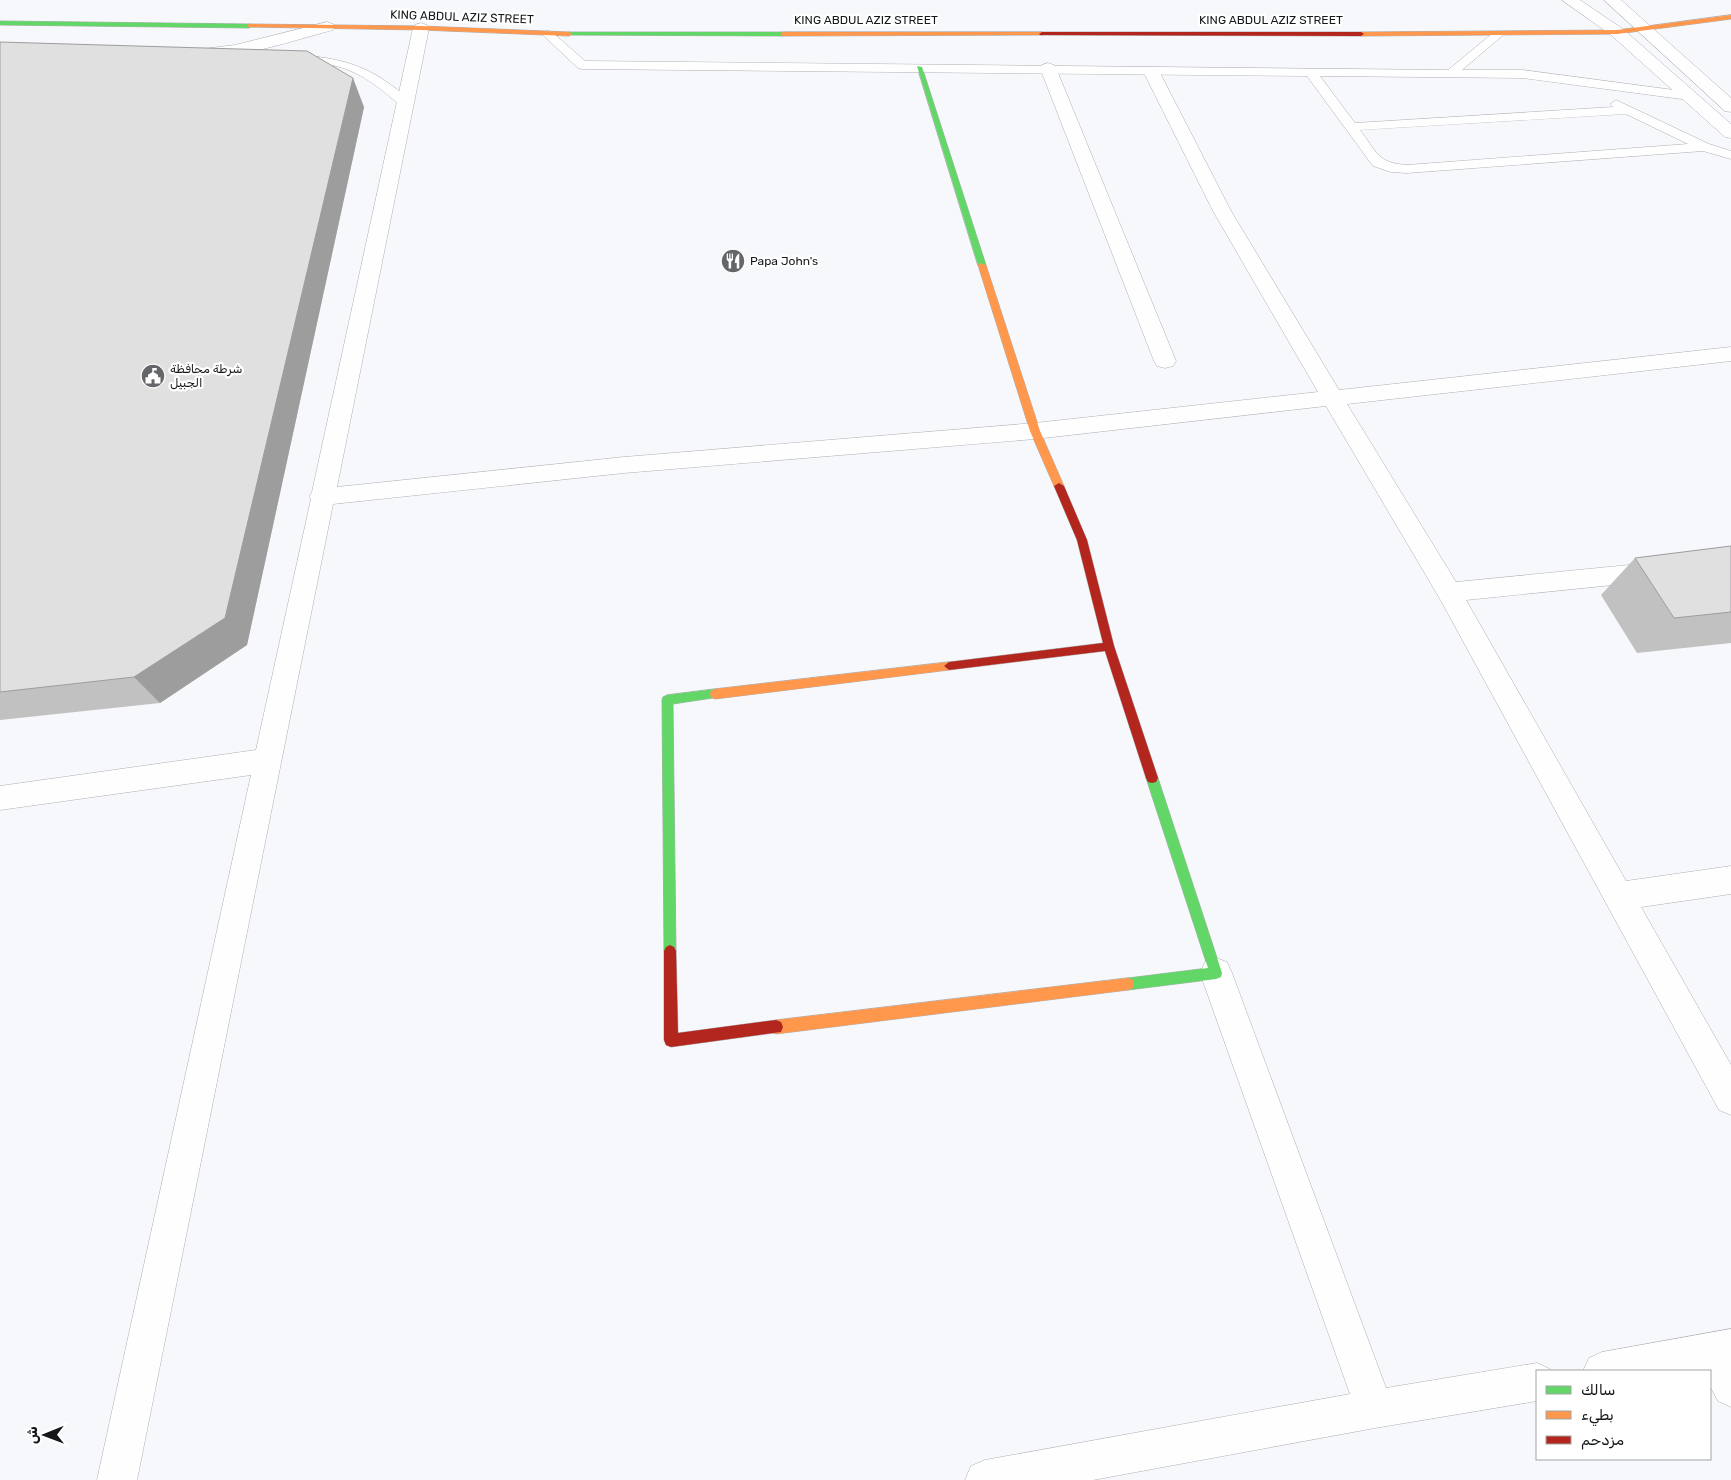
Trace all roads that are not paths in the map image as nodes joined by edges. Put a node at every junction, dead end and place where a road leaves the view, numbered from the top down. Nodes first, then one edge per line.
1 (1570, 0) edge
2 (1612, 0) edge
3 (1731, 17) edge
4 (0, 23) edge
5 (327, 27) junction
6 (421, 28) junction
7 (1646, 29) junction
8 (1617, 32) junction
9 (548, 34) junction
10 (1498, 34) junction
11 (188, 55) edge
12 (205, 58) junction
13 (257, 58) edge
14 (282, 59) edge
15 (918, 67) junction
16 (1048, 68) junction
17 (1151, 71) junction
18 (1311, 73) junction
19 (1451, 74) junction
20 (1567, 79) junction
21 (1689, 96) junction
22 (405, 103) junction
23 (1730, 103) edge
24 (1627, 110) junction
25 (1351, 127) junction
26 (1731, 134) edge
27 (1704, 147) junction
28 (1731, 155) edge
29 (1731, 354) edge
30 (1165, 361) dead end
31 (1333, 399) junction
32 (1035, 431) junction
33 (321, 497) junction
34 (1731, 564) edge
35 (1449, 592) junction
36 (1109, 646) junction
37 (266, 761) junction
38 (0, 798) edge
39 (1731, 880) edge
40 (1619, 896) junction
41 (1216, 973) junction
42 (1731, 1098) edge
43 (1722, 1351) edge
44 (1608, 1370) edge
45 (1536, 1382) edge
46 (1731, 1388) edge
47 (1375, 1409) junction
48 (117, 1480) edge
49 (985, 1480) edge

1 - 8 street
2 - 7 street
3 - 7 main road, KING ABDUL AZIZ STREET
4 - 5 main road, KING ABDUL AZIZ STREET
5 - 6 main road, KING ABDUL AZIZ STREET
5 - 12 street
6 - 9 main road, KING ABDUL AZIZ STREET
6 - 22 street
7 - 8 main road, KING ABDUL AZIZ STREET
7 - 23 street
8 - 10 main road, KING ABDUL AZIZ STREET
8 - 21 street
9 - 10 main road, KING ABDUL AZIZ STREET
9 - 15 lane
10 - 19 lane
11 - 12 street
12 - 13 lane
14 - 22 lane
15 - 16 lane
15 - 32 main road
16 - 17 lane
16 - 30 street
17 - 18 lane
17 - 31 street
18 - 19 lane
18 - 25 lane
19 - 20 lane
20 - 21 lane
20 - 24 lane
21 - 26 street
22 - 33 street
24 - 25 lane
24 - 27 lane
25 - 27 lane
27 - 28 lane
29 - 31 street
31 - 32 street
31 - 35 street
32 - 33 street
32 - 36 main road
33 - 37 street
34 - 35 street
35 - 40 street
36 - 41 main road
36 - 41 main road
37 - 38 street
37 - 48 street
39 - 40 street
40 - 42 street
41 - 47 street
43 - 44 street
43 - 46 street
45 - 47 street
47 - 49 street

